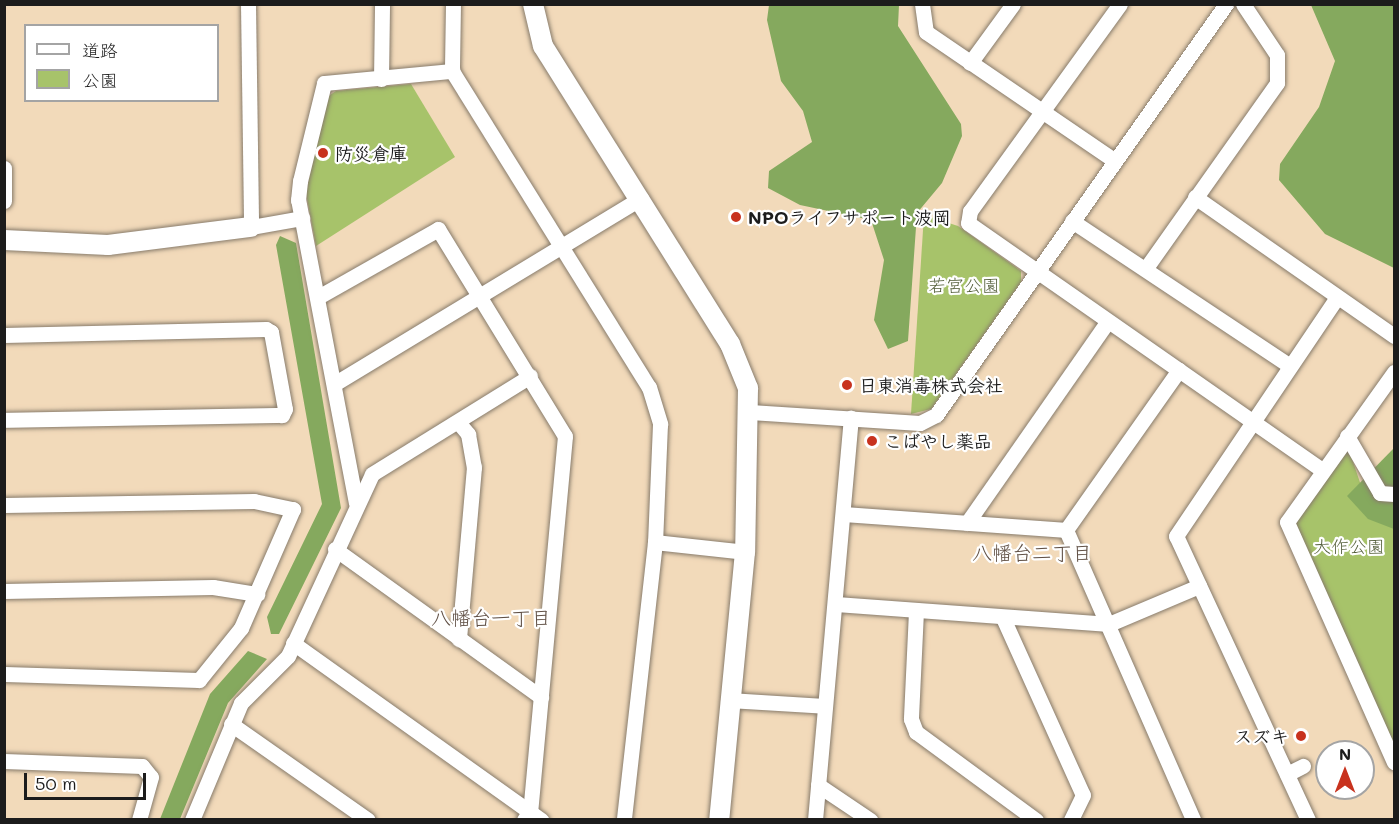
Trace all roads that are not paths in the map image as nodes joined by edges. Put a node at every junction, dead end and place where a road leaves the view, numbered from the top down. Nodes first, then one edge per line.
1 (248, 4) edge
2 (382, 4) edge
3 (453, 4) edge
4 (533, 4) edge
5 (922, 4) edge
6 (1013, 4) edge
7 (1120, 4) edge
8 (1226, 4) edge
9 (1243, 4) edge
10 (970, 63) junction
11 (452, 71) junction
12 (381, 80) junction
13 (1041, 112) junction
14 (1115, 161) junction
15 (4, 168) edge
16 (1195, 197) junction
17 (640, 198) junction
18 (4, 201) edge
19 (302, 218) junction
20 (1072, 221) junction
21 (251, 227) junction
22 (4, 240) edge
23 (562, 247) junction
24 (1146, 267) junction
25 (1035, 272) junction
26 (318, 297) junction
27 (482, 297) junction
28 (1337, 297) junction
29 (1108, 321) junction
30 (4, 335) edge
31 (1395, 336) edge
32 (1289, 365) junction
33 (1179, 370) junction
34 (1395, 372) edge
35 (530, 376) junction
36 (334, 384) junction
37 (750, 412) junction
38 (851, 418) junction
39 (4, 420) edge
40 (1250, 420) junction
41 (458, 423) junction
42 (1347, 436) junction
43 (1322, 470) junction
44 (1395, 494) edge
45 (356, 503) junction
46 (4, 505) edge
47 (844, 514) junction
48 (967, 523) junction
49 (1066, 530) junction
50 (656, 542) junction
51 (335, 549) junction
52 (745, 552) junction
53 (1199, 586) junction
54 (4, 591) edge
55 (257, 594) junction
56 (836, 604) junction
57 (916, 611) junction
58 (1003, 618) junction
59 (1108, 624) junction
60 (459, 639) junction
61 (293, 642) junction
62 (4, 674) edge
63 (541, 697) junction
64 (728, 700) junction
65 (825, 706) junction
66 (231, 724) junction
67 (4, 762) edge
68 (1395, 762) edge
69 (1303, 766) dead end
70 (1287, 774) junction
71 (818, 785) junction
72 (193, 815) edge
73 (532, 817) edge
74 (1197, 818) edge
75 (139, 819) edge
76 (208, 819) edge
77 (368, 819) edge
78 (624, 819) edge
79 (719, 819) edge
80 (815, 819) edge
81 (870, 819) edge
82 (1036, 819) edge
83 (1071, 819) edge
84 (1308, 819) edge

1 - 21 street
2 - 12 street
3 - 11 street
4 - 17 street
5 - 10 street
6 - 10 street
7 - 13 street
8 - 14 street
9 - 16 street
10 - 13 street
11 - 12 street
11 - 23 street
12 - 19 street
13 - 14 street
13 - 25 street
14 - 20 street
15 - 18 street
16 - 24 street
16 - 28 street
17 - 23 street
17 - 37 street
19 - 21 street
19 - 26 street
20 - 24 street
20 - 25 street
21 - 22 street
23 - 27 street
23 - 50 street
24 - 32 street
25 - 29 street
25 - 38 street
26 - 27 street
26 - 36 street
27 - 35 street
27 - 36 street
28 - 31 street
28 - 32 street
29 - 33 street
29 - 48 street
30 - 39 street
32 - 40 street
33 - 40 street
33 - 49 street
34 - 42 street
35 - 41 street
35 - 63 street
36 - 45 street
37 - 38 street
37 - 52 street
38 - 47 street
40 - 43 street
40 - 53 street
41 - 45 street
41 - 60 street
42 - 43 street
42 - 44 street
43 - 68 street
45 - 51 street
46 - 55 street
47 - 48 street
47 - 56 street
48 - 49 street
49 - 59 street
50 - 52 street
50 - 78 street
51 - 60 street
51 - 61 street
52 - 64 street
53 - 59 street
53 - 70 street
54 - 55 street
55 - 62 street
56 - 57 street
56 - 65 street
57 - 58 street
57 - 82 street
58 - 59 street
58 - 83 street
59 - 74 street
60 - 63 street
61 - 66 street
61 - 73 street
63 - 73 street
64 - 65 street
64 - 79 street
65 - 71 street
66 - 72 street
66 - 77 street
67 - 75 street
69 - 70 street
70 - 84 street
71 - 80 street
71 - 81 street
72 - 76 street

